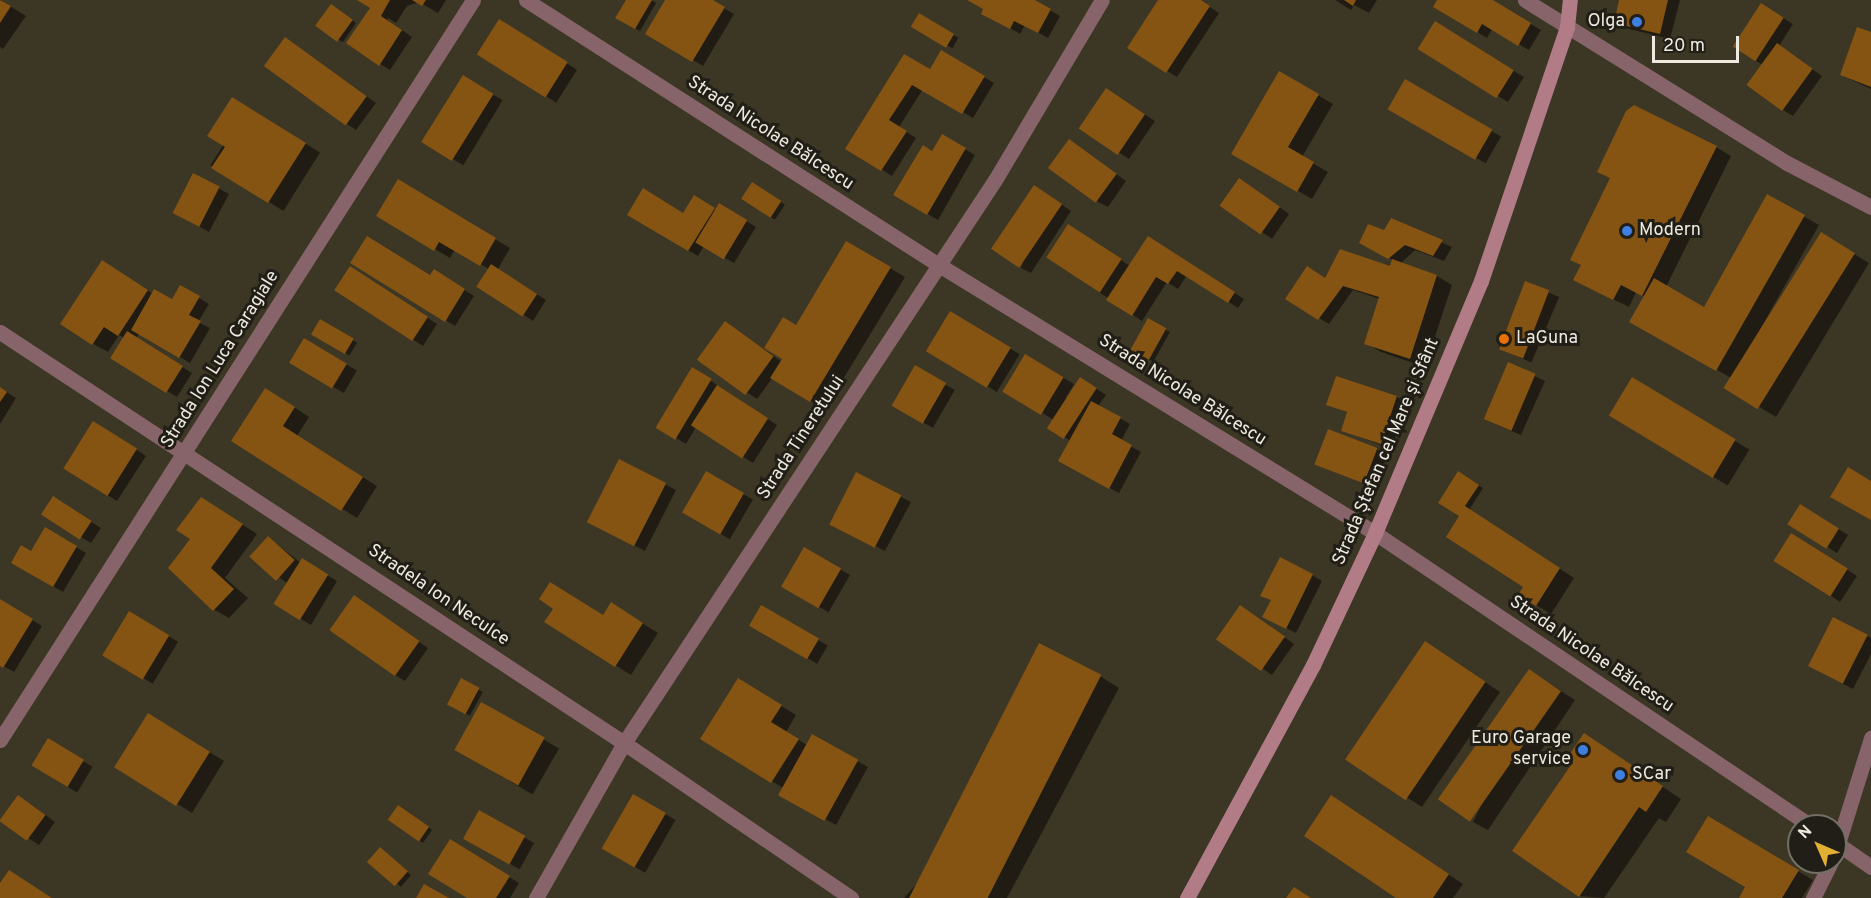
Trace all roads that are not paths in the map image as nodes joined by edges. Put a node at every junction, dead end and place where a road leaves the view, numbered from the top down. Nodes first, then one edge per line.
1 (473, 0) edge
2 (526, 0) edge
3 (1102, 0) edge
4 (1524, 0) edge
5 (1570, 0) edge
6 (1567, 27) junction
7 (1871, 207) edge
8 (939, 265) junction
9 (0, 332) edge
10 (185, 452) junction
11 (1375, 533) junction
12 (1871, 738) edge
13 (0, 740) edge
14 (624, 743) junction
15 (1793, 814) edge
16 (1847, 814) edge
17 (1847, 853) edge
18 (1871, 867) edge
19 (1825, 874) edge
20 (536, 898) edge
21 (850, 898) edge
22 (1186, 898) edge
23 (1813, 898) edge

1 - 10 street, Strada Ion Luca Caragiale
2 - 8 street, Strada Nicolae Bălcescu
3 - 8 street, Strada Tineretului
4 - 6 street
5 - 6 main road, Strada Ștefan cel Mare și Sfânt
6 - 7 street
6 - 11 main road, Strada Ștefan cel Mare și Sfânt
8 - 11 street, Strada Nicolae Bălcescu
8 - 14 street, Strada Tineretului
9 - 10 street, Stradela Ion Neculce
10 - 13 street, Strada Ion Luca Caragiale
10 - 14 street, Stradela Ion Neculce
11 - 15 street, Strada Nicolae Bălcescu
11 - 22 main road, Strada Ștefan cel Mare și Sfânt
12 - 16 street
14 - 20 street, Strada Tineretului
14 - 21 street, Stradela Ion Neculce
17 - 18 street
19 - 23 street

